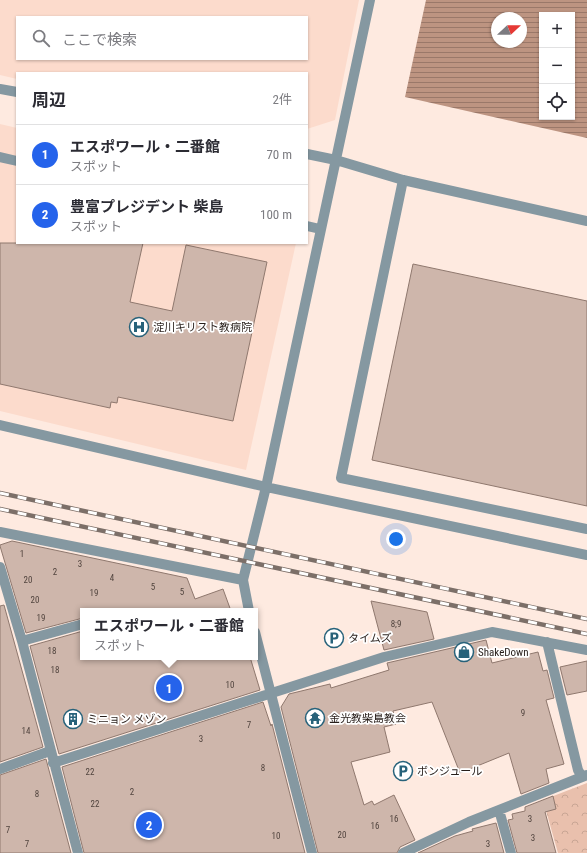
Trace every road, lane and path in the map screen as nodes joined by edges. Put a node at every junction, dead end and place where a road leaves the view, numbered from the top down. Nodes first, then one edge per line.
1 (370, 0) edge
2 (0, 89) edge
3 (16, 92) edge
4 (308, 154) edge
5 (0, 157) edge
6 (336, 160) junction
7 (16, 161) edge
8 (403, 180) junction
9 (587, 221) edge
10 (308, 226) edge
11 (320, 229) junction
12 (0, 425) edge
13 (266, 487) junction
14 (587, 529) edge
15 (0, 532) edge
16 (587, 555) edge
17 (0, 567) edge
18 (243, 580) junction
19 (248, 608) edge
20 (80, 625) edge
21 (22, 641) junction
22 (547, 642) junction
23 (258, 644) edge
24 (587, 650) edge
25 (271, 694) junction
26 (50, 751) junction
27 (53, 763) junction
28 (0, 769) edge
29 (584, 776) edge
30 (499, 810) junction
31 (78, 853) edge
32 (312, 853) edge
33 (404, 853) edge
34 (511, 853) edge

1 - 6 street
2 - 3 street
4 - 6 street
5 - 7 street
6 - 8 street
6 - 11 street
8 - 9 street
8 - 14 street
10 - 11 street
11 - 13 street
12 - 13 street
13 - 16 street
13 - 18 street
15 - 18 street
17 - 21 street
18 - 19 street
20 - 21 street
21 - 26 street
22 - 24 street
22 - 25 street
22 - 29 street
23 - 25 street
25 - 27 street
25 - 32 street
26 - 27 street
26 - 28 street
27 - 31 street
29 - 30 street
30 - 33 street
30 - 34 street

